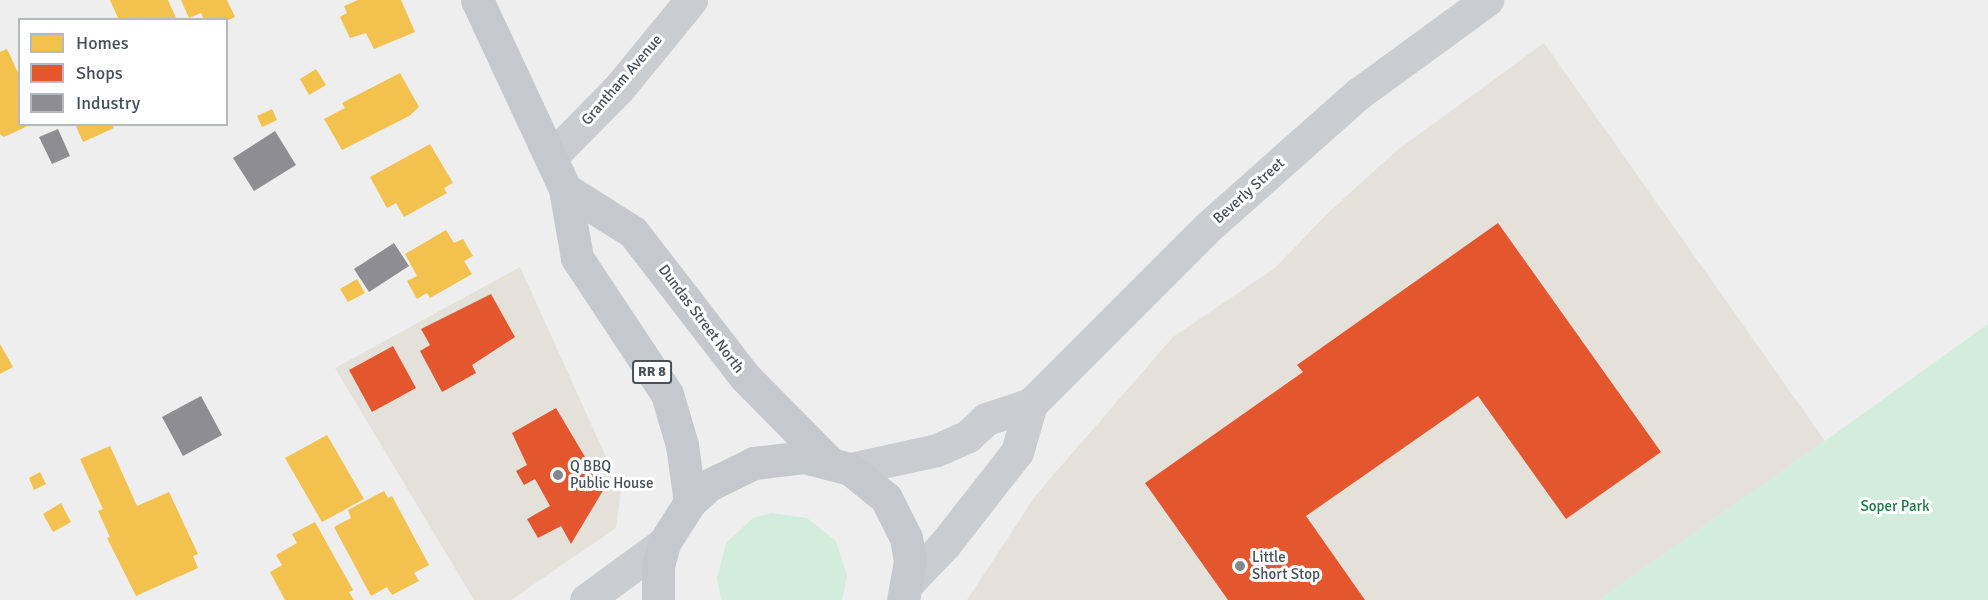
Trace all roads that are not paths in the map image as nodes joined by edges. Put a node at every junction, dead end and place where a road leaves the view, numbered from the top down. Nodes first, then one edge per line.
1 (477, 0) edge
2 (690, 0) edge
3 (1487, 0) edge
4 (551, 157) junction
5 (565, 189) junction
6 (1031, 404) junction
7 (839, 465) junction
8 (690, 502) junction
9 (664, 543) junction
10 (905, 592) edge
11 (586, 600) edge
12 (658, 600) edge

1 - 4 main road, RR 8
2 - 4 street, Grantham Avenue
3 - 6 main road, Beverly Street
4 - 5 main road, RR 8
5 - 7 main road, Dundas Street North
5 - 8 main road, RR 8
6 - 7 main road, Beverly Street
6 - 10 main road, Beverly Street
7 - 8 main road
7 - 10 main road, Dundas Street North
8 - 9 main road
9 - 11 main road
9 - 12 main road

